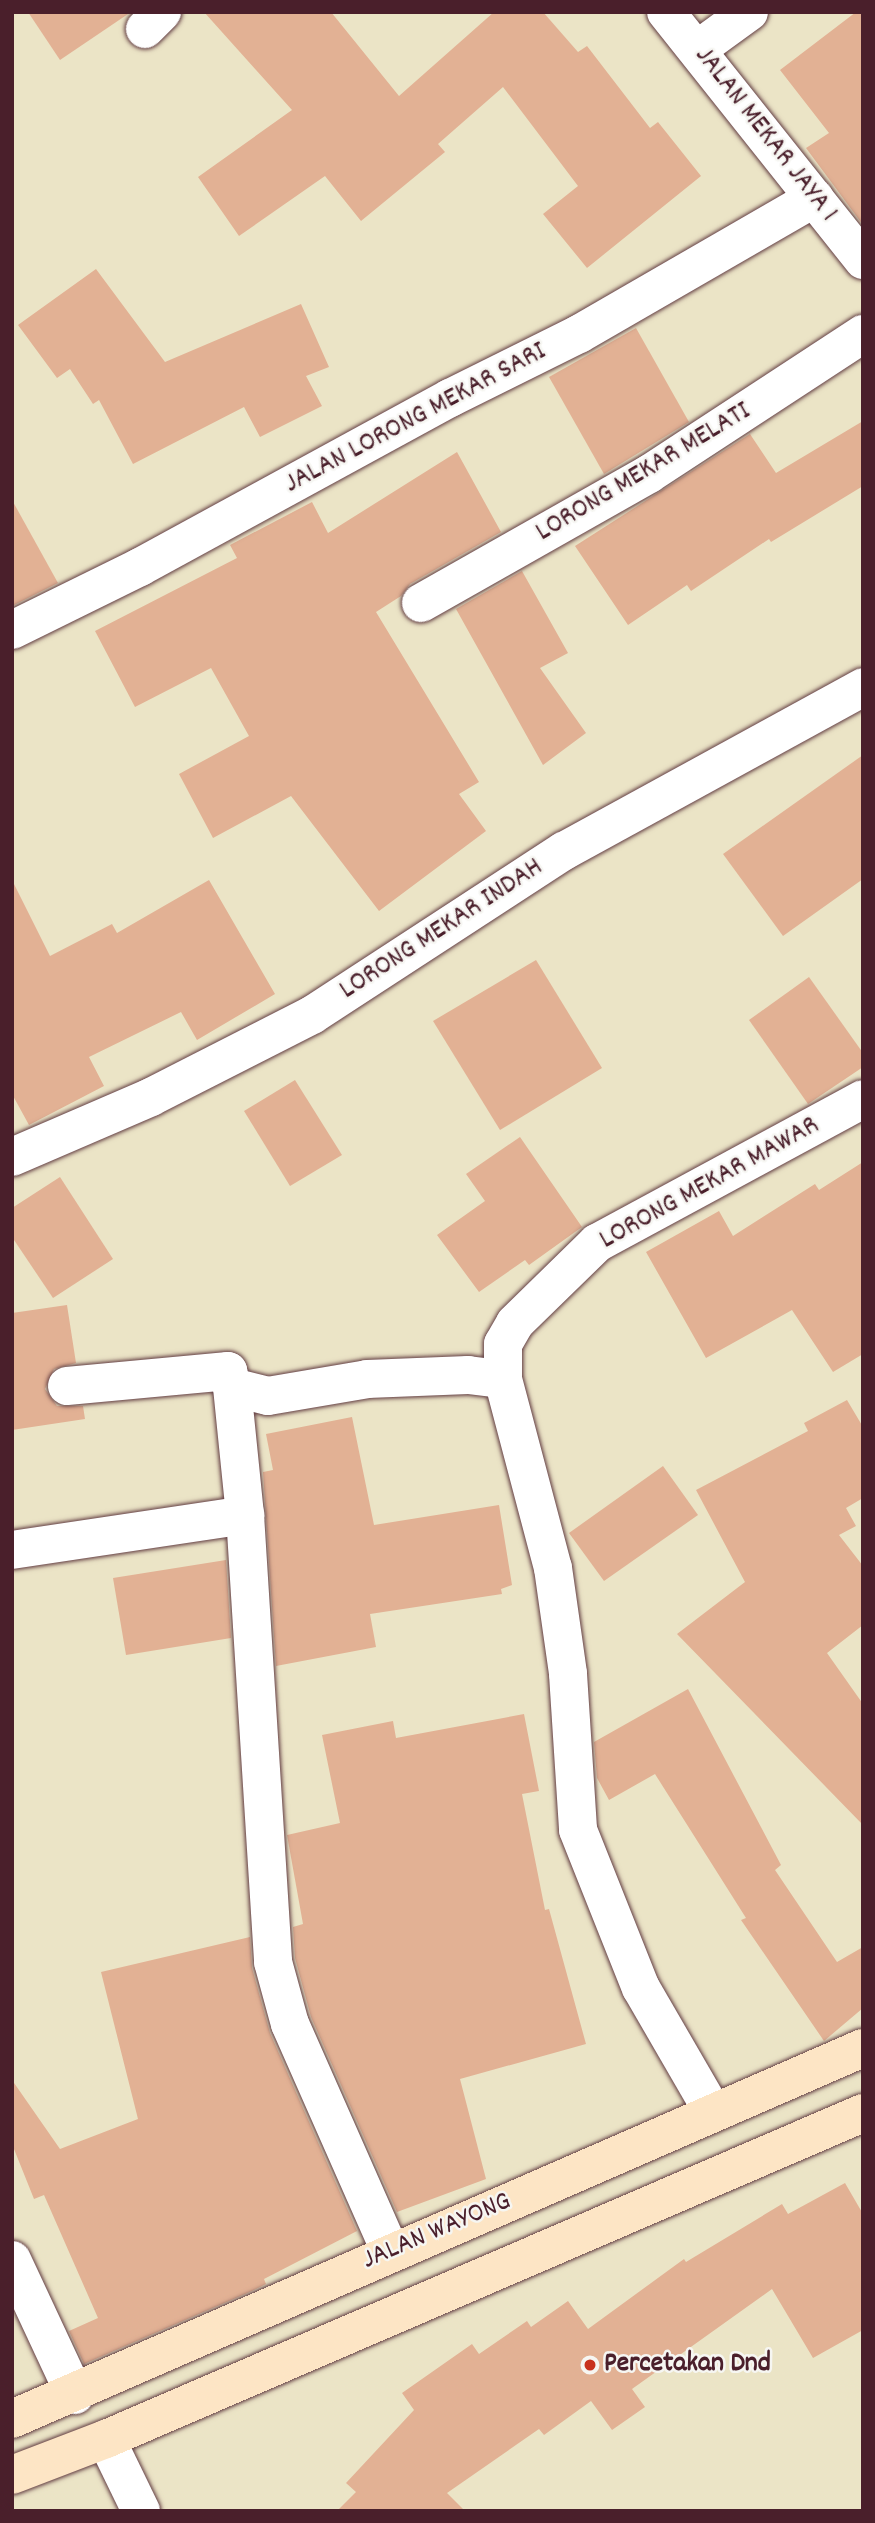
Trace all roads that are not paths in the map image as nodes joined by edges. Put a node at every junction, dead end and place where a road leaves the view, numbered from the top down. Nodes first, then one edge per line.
1 (666, 12) edge
2 (749, 12) edge
3 (698, 49) junction
4 (815, 198) junction
5 (863, 260) edge
6 (863, 334) edge
7 (421, 603) dead end
8 (12, 630) edge
9 (863, 687) edge
10 (863, 1098) edge
11 (12, 1157) edge
12 (503, 1379) junction
13 (67, 1387) dead end
14 (232, 1387) junction
15 (245, 1516) junction
16 (12, 1550) edge
17 (863, 2048) edge
18 (713, 2112) junction
19 (863, 2113) edge
20 (470, 2217) junction
21 (390, 2251) junction
22 (12, 2260) edge
23 (491, 2272) junction
24 (75, 2395) junction
25 (12, 2419) edge
26 (106, 2439) junction
27 (12, 2475) edge
28 (141, 2511) edge

1 - 3 street, JALAN MEKAR JAYA 1
2 - 3 street
3 - 4 street, JALAN MEKAR JAYA 1
4 - 5 street, JALAN MEKAR JAYA 1
4 - 8 street, JALAN LORONG MEKAR SARI
6 - 7 street, LORONG MEKAR MELATI
9 - 11 street, LORONG MEKAR INDAH
10 - 12 street, LORONG MEKAR MAWAR
12 - 14 street
12 - 18 street, LORONG MEKAR MAWAR
13 - 14 street
14 - 15 street
15 - 16 street
15 - 21 street
17 - 18 street, JALAN WAYONG
18 - 20 street, JALAN WAYONG
19 - 23 street, JALAN WAYONG
20 - 21 street, JALAN WAYONG
20 - 23 street
21 - 24 street, JALAN WAYONG
22 - 24 street
23 - 26 street, JALAN WAYONG
24 - 25 street, JALAN WAYONG
26 - 27 street, JALAN WAYONG
26 - 28 street

